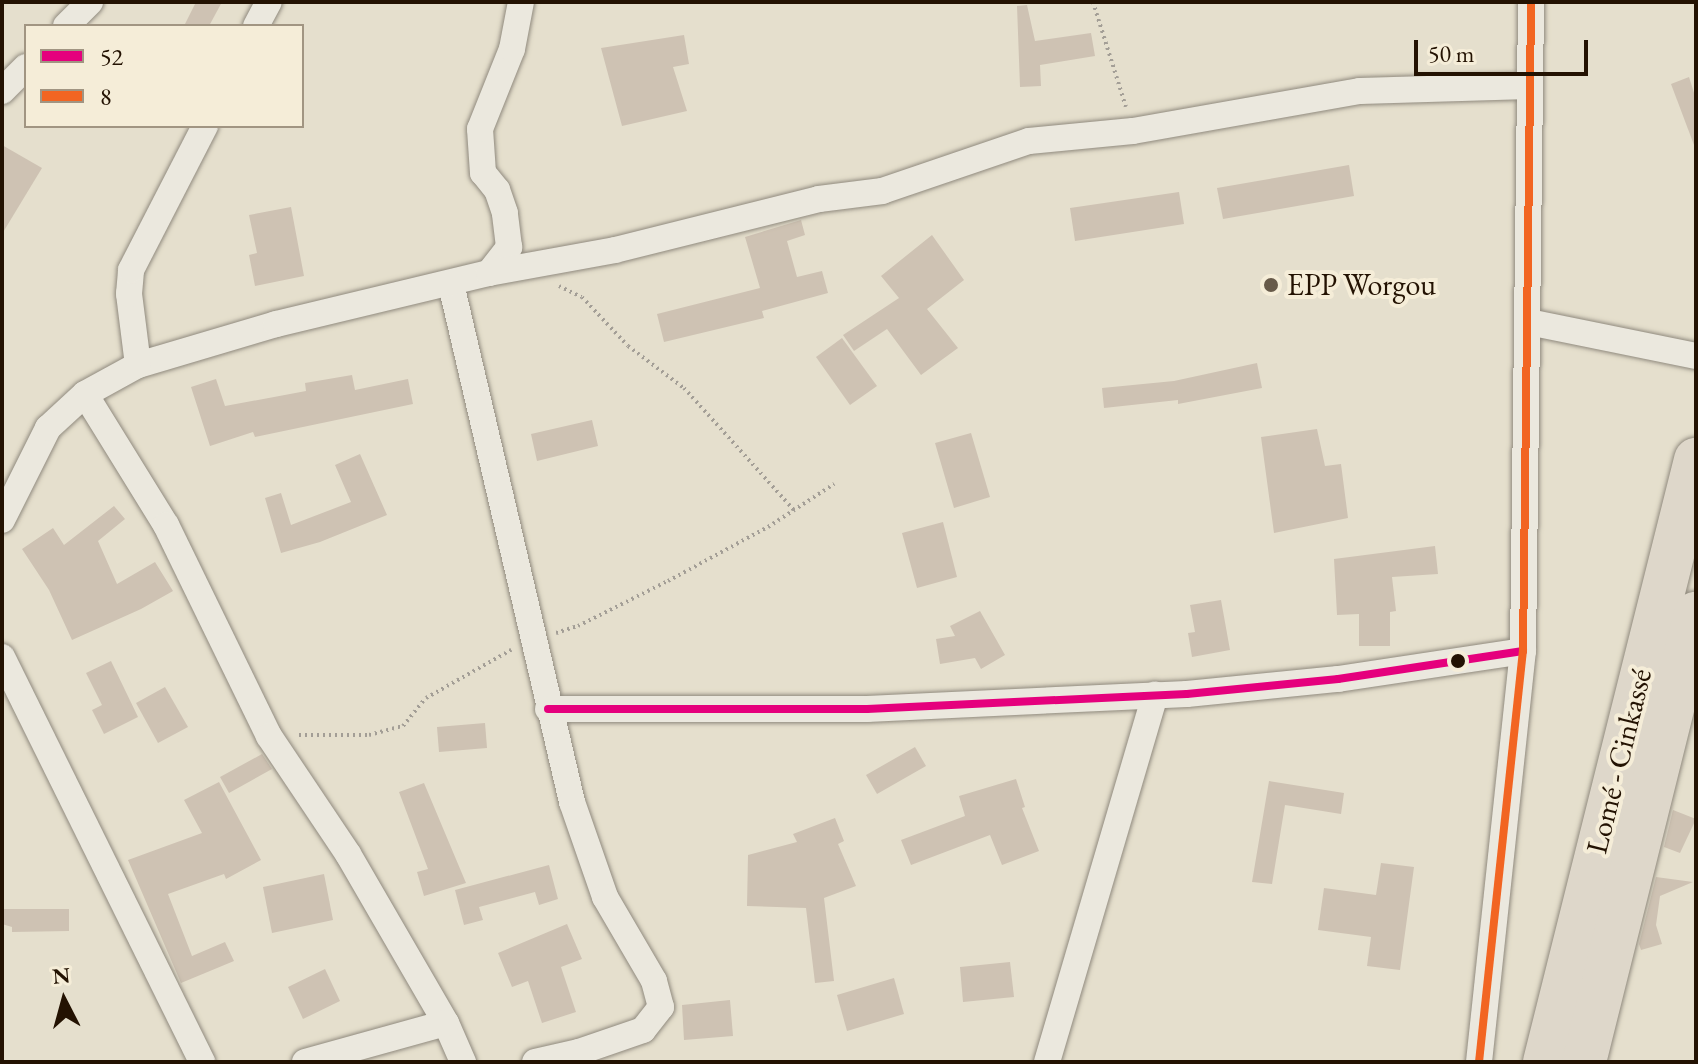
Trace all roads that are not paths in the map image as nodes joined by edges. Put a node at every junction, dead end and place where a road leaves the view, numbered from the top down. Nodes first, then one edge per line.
1 (90, 2) edge
2 (269, 2) edge
3 (521, 2) edge
4 (1531, 2) edge
5 (68, 24) edge
6 (257, 24) edge
7 (24, 69) edge
8 (1529, 86) junction
9 (2, 91) edge
10 (204, 128) edge
11 (489, 273) junction
12 (451, 284) junction
13 (1529, 322) junction
14 (1696, 356) edge
15 (138, 365) junction
16 (85, 394) junction
17 (1696, 460) edge
18 (12, 483) edge
19 (2, 520) edge
20 (1693, 639) edge
21 (1523, 651) junction
22 (2, 657) edge
23 (1155, 695) junction
24 (548, 709) junction
25 (1579, 1002) junction
26 (446, 1023) junction
27 (202, 1062) edge
28 (305, 1062) edge
29 (463, 1062) edge
30 (535, 1062) edge
31 (1047, 1062) edge
32 (1479, 1062) edge
33 (1545, 1062) edge
34 (1584, 1062) edge

1 - 5 street
2 - 6 street
3 - 11 street
4 - 8 street
7 - 9 street
8 - 11 street
8 - 13 street
10 - 15 street
11 - 12 street
12 - 15 street
12 - 24 street
13 - 14 street
13 - 21 street
15 - 16 street
16 - 18 street
16 - 26 street
17 - 25 highway, Lomé - Cinkassé
18 - 19 street
20 - 25 highway, Lomé - Cinkassé
21 - 23 street
21 - 32 street
22 - 27 street
23 - 24 street
23 - 31 street
24 - 30 street
25 - 33 highway, Lomé - Cinkassé
25 - 34 highway, Lomé - Cinkassé
26 - 28 street
26 - 29 street

